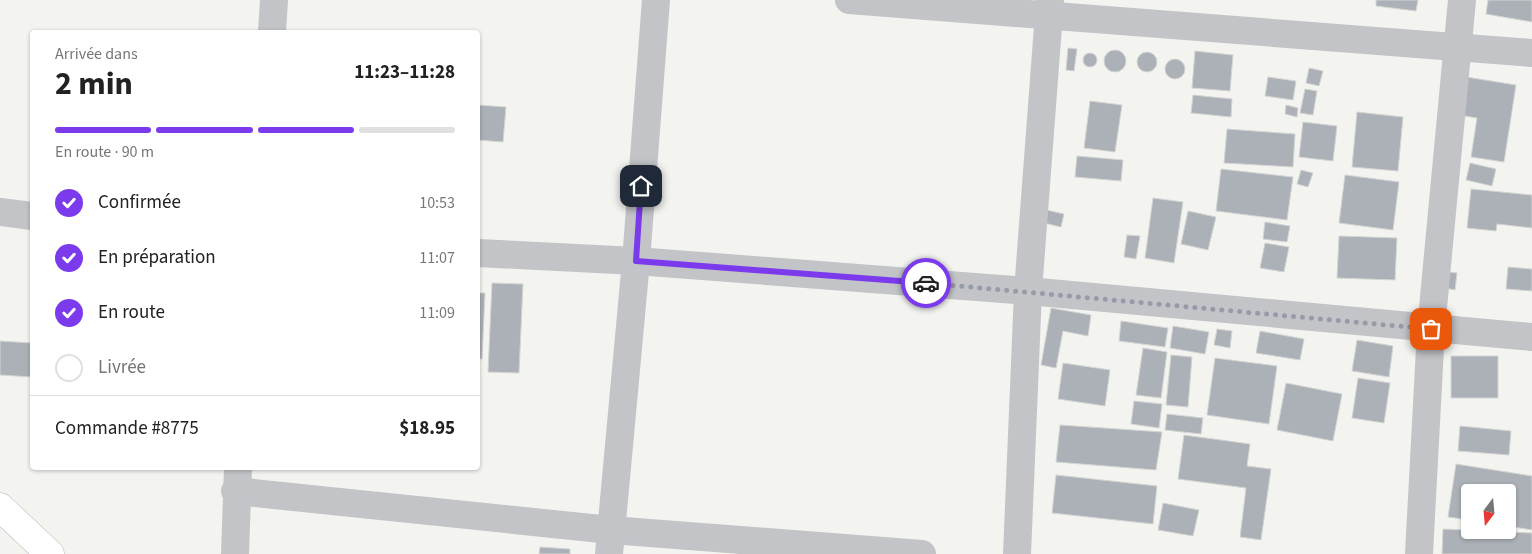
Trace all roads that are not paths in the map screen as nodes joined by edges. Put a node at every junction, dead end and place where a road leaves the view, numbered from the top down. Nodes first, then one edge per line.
1 (274, 0) edge
2 (656, 0) edge
3 (849, 0) edge
4 (1462, 0) edge
5 (1049, 8) edge
6 (272, 30) edge
7 (1456, 49) junction
8 (1532, 53) edge
9 (0, 212) edge
10 (30, 216) edge
11 (480, 253) edge
12 (636, 261) junction
13 (1028, 290) junction
14 (1431, 329) junction
15 (1532, 338) edge
16 (236, 479) edge
17 (0, 507) edge
18 (610, 542) edge
19 (50, 554) edge
20 (235, 554) edge
21 (922, 554) edge
22 (1017, 554) edge
23 (1419, 554) edge

1 - 6 street
2 - 12 street
3 - 5 street
4 - 7 street
5 - 7 street
5 - 13 street
7 - 8 street
7 - 14 street
9 - 10 street
11 - 12 street
12 - 13 street
12 - 18 street
13 - 14 street
13 - 22 street
14 - 15 street
14 - 23 street
16 - 18 street
16 - 20 street
17 - 19 main road
18 - 21 street

